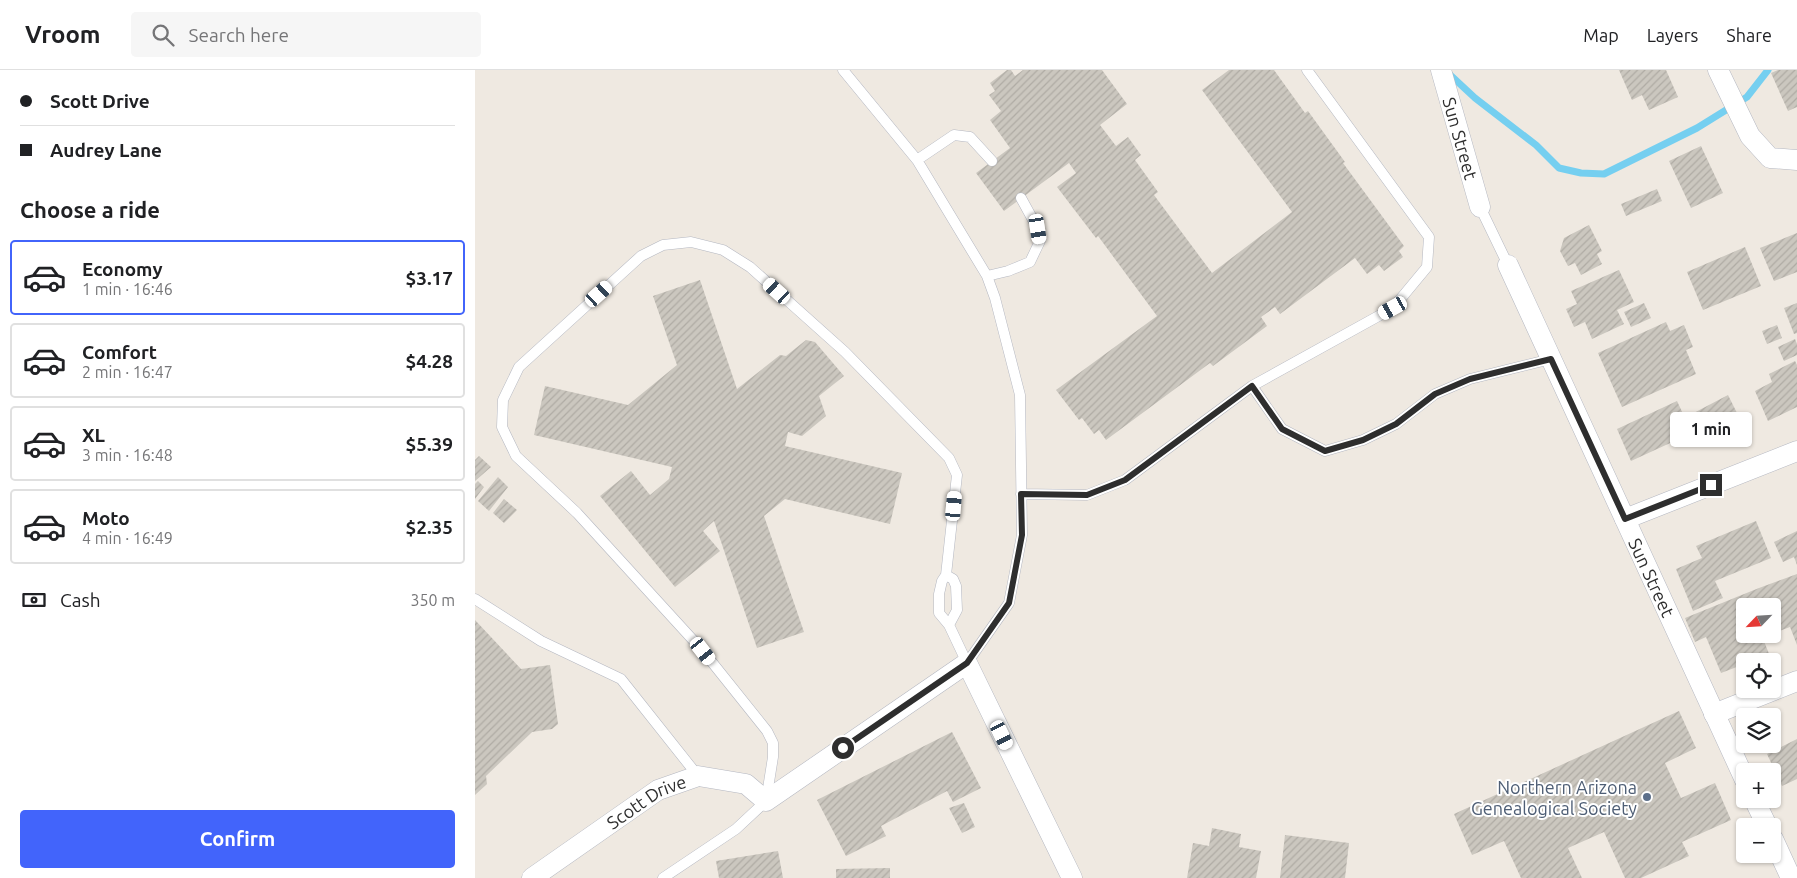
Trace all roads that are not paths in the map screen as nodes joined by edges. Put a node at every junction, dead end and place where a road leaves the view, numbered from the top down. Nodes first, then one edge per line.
1 (843, 70) edge
2 (1307, 70) edge
3 (1441, 70) edge
4 (1718, 70) edge
5 (917, 160) junction
6 (1797, 160) edge
7 (992, 161) dead end
8 (1021, 198) dead end
9 (1480, 207) joint
10 (1507, 265) joint
11 (987, 276) junction
12 (1551, 359) junction
13 (1252, 386) junction
14 (1797, 451) edge
15 (1021, 494) junction
16 (1625, 519) junction
17 (946, 574) junction
18 (475, 598) edge
19 (949, 625) junction
20 (967, 663) junction
21 (1797, 682) edge
22 (1714, 714) junction
23 (1737, 763) edge
24 (699, 776) junction
25 (766, 801) junction
26 (1781, 856) edge
27 (532, 878) edge
28 (663, 878) edge
29 (1072, 878) edge
30 (1791, 878) edge

1 - 5 lane
2 - 13 lane
3 - 9 street, Sun Street
4 - 6 street
5 - 7 lane
5 - 11 lane
8 - 11 lane
9 - 10 lane
10 - 12 street, Sun Street
11 - 15 lane
12 - 13 lane
12 - 16 street, Sun Street
13 - 15 lane
14 - 16 street
15 - 20 lane
16 - 22 street, Sun Street
17 - 19 lane
17 - 19 lane
17 - 25 lane
18 - 24 lane
19 - 20 lane
20 - 25 street
20 - 29 street
21 - 22 street
22 - 23 street, Sun Street
24 - 25 street, Scott Drive
24 - 27 street, Scott Drive
25 - 28 lane
26 - 30 street

